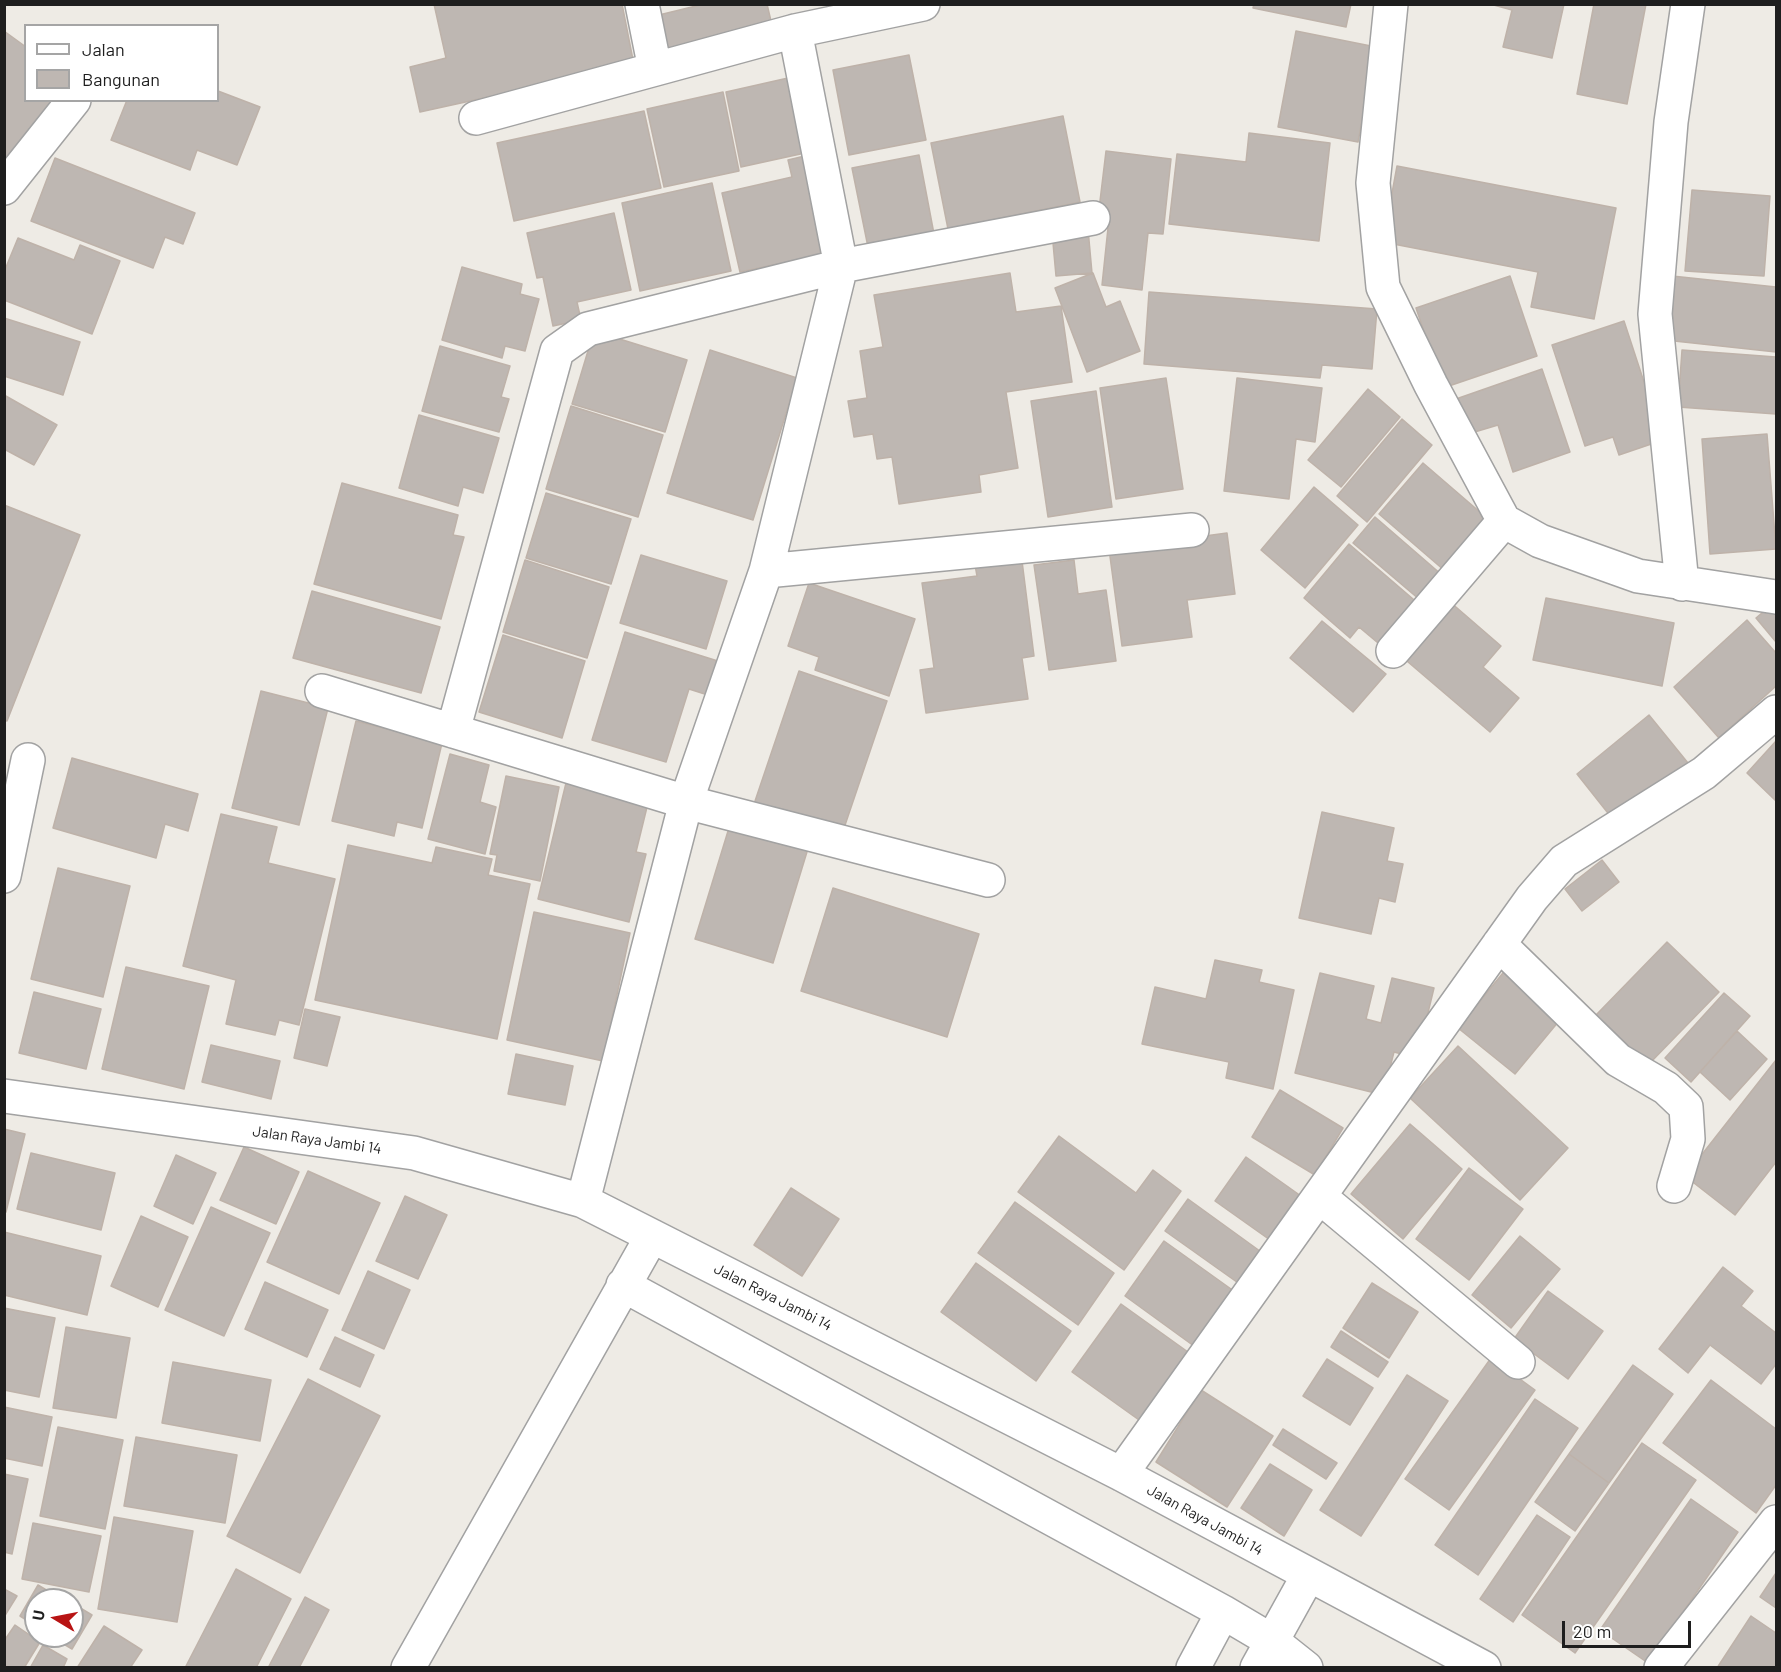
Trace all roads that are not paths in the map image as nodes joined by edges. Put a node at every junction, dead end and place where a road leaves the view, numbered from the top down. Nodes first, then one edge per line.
1 (642, 4) edge
2 (1391, 4) edge
3 (1688, 4) edge
4 (905, 6) edge
5 (795, 31) junction
6 (655, 69) junction
7 (72, 102) edge
8 (476, 118) dead end
9 (4, 188) edge
10 (1093, 218) dead end
11 (841, 266) junction
12 (1504, 521) junction
13 (1192, 530) dead end
14 (766, 571) junction
15 (1683, 584) junction
16 (1776, 597) edge
17 (1393, 651) dead end
18 (322, 691) dead end
19 (1776, 711) edge
20 (453, 730) junction
21 (28, 760) dead end
22 (686, 802) junction
23 (4, 876) edge
24 (988, 880) dead end
25 (1499, 944) junction
26 (4, 1096) edge
27 (1674, 1186) dead end
28 (1320, 1197) junction
29 (583, 1201) junction
30 (652, 1236) junction
31 (623, 1285) junction
32 (1518, 1362) dead end
33 (1121, 1474) junction
34 (1776, 1522) edge
35 (1308, 1576) junction
36 (1223, 1612) junction
37 (1264, 1654) edge
38 (408, 1668) edge
39 (1193, 1668) edge
40 (1306, 1668) edge
41 (1484, 1668) edge
42 (1661, 1668) edge

1 - 6 street
2 - 12 street
3 - 15 street
4 - 5 street
5 - 6 street
5 - 11 street
6 - 8 street
7 - 9 street
10 - 11 street
11 - 14 street
11 - 20 street
12 - 15 street
12 - 17 street
13 - 14 street
14 - 22 street
15 - 16 street
18 - 20 street
19 - 25 street
20 - 22 street
21 - 23 street
22 - 24 street
22 - 29 street
25 - 27 street
25 - 28 street
26 - 29 street, Jalan Raya Jambi 14
28 - 32 street
28 - 33 street
29 - 30 street, Jalan Raya Jambi 14
30 - 31 street
30 - 33 street, Jalan Raya Jambi 14
31 - 36 street
31 - 38 street
33 - 35 street, Jalan Raya Jambi 14
34 - 42 street
35 - 37 street
35 - 41 street, Jalan Raya Jambi 14
36 - 37 street
36 - 39 street
37 - 40 street

